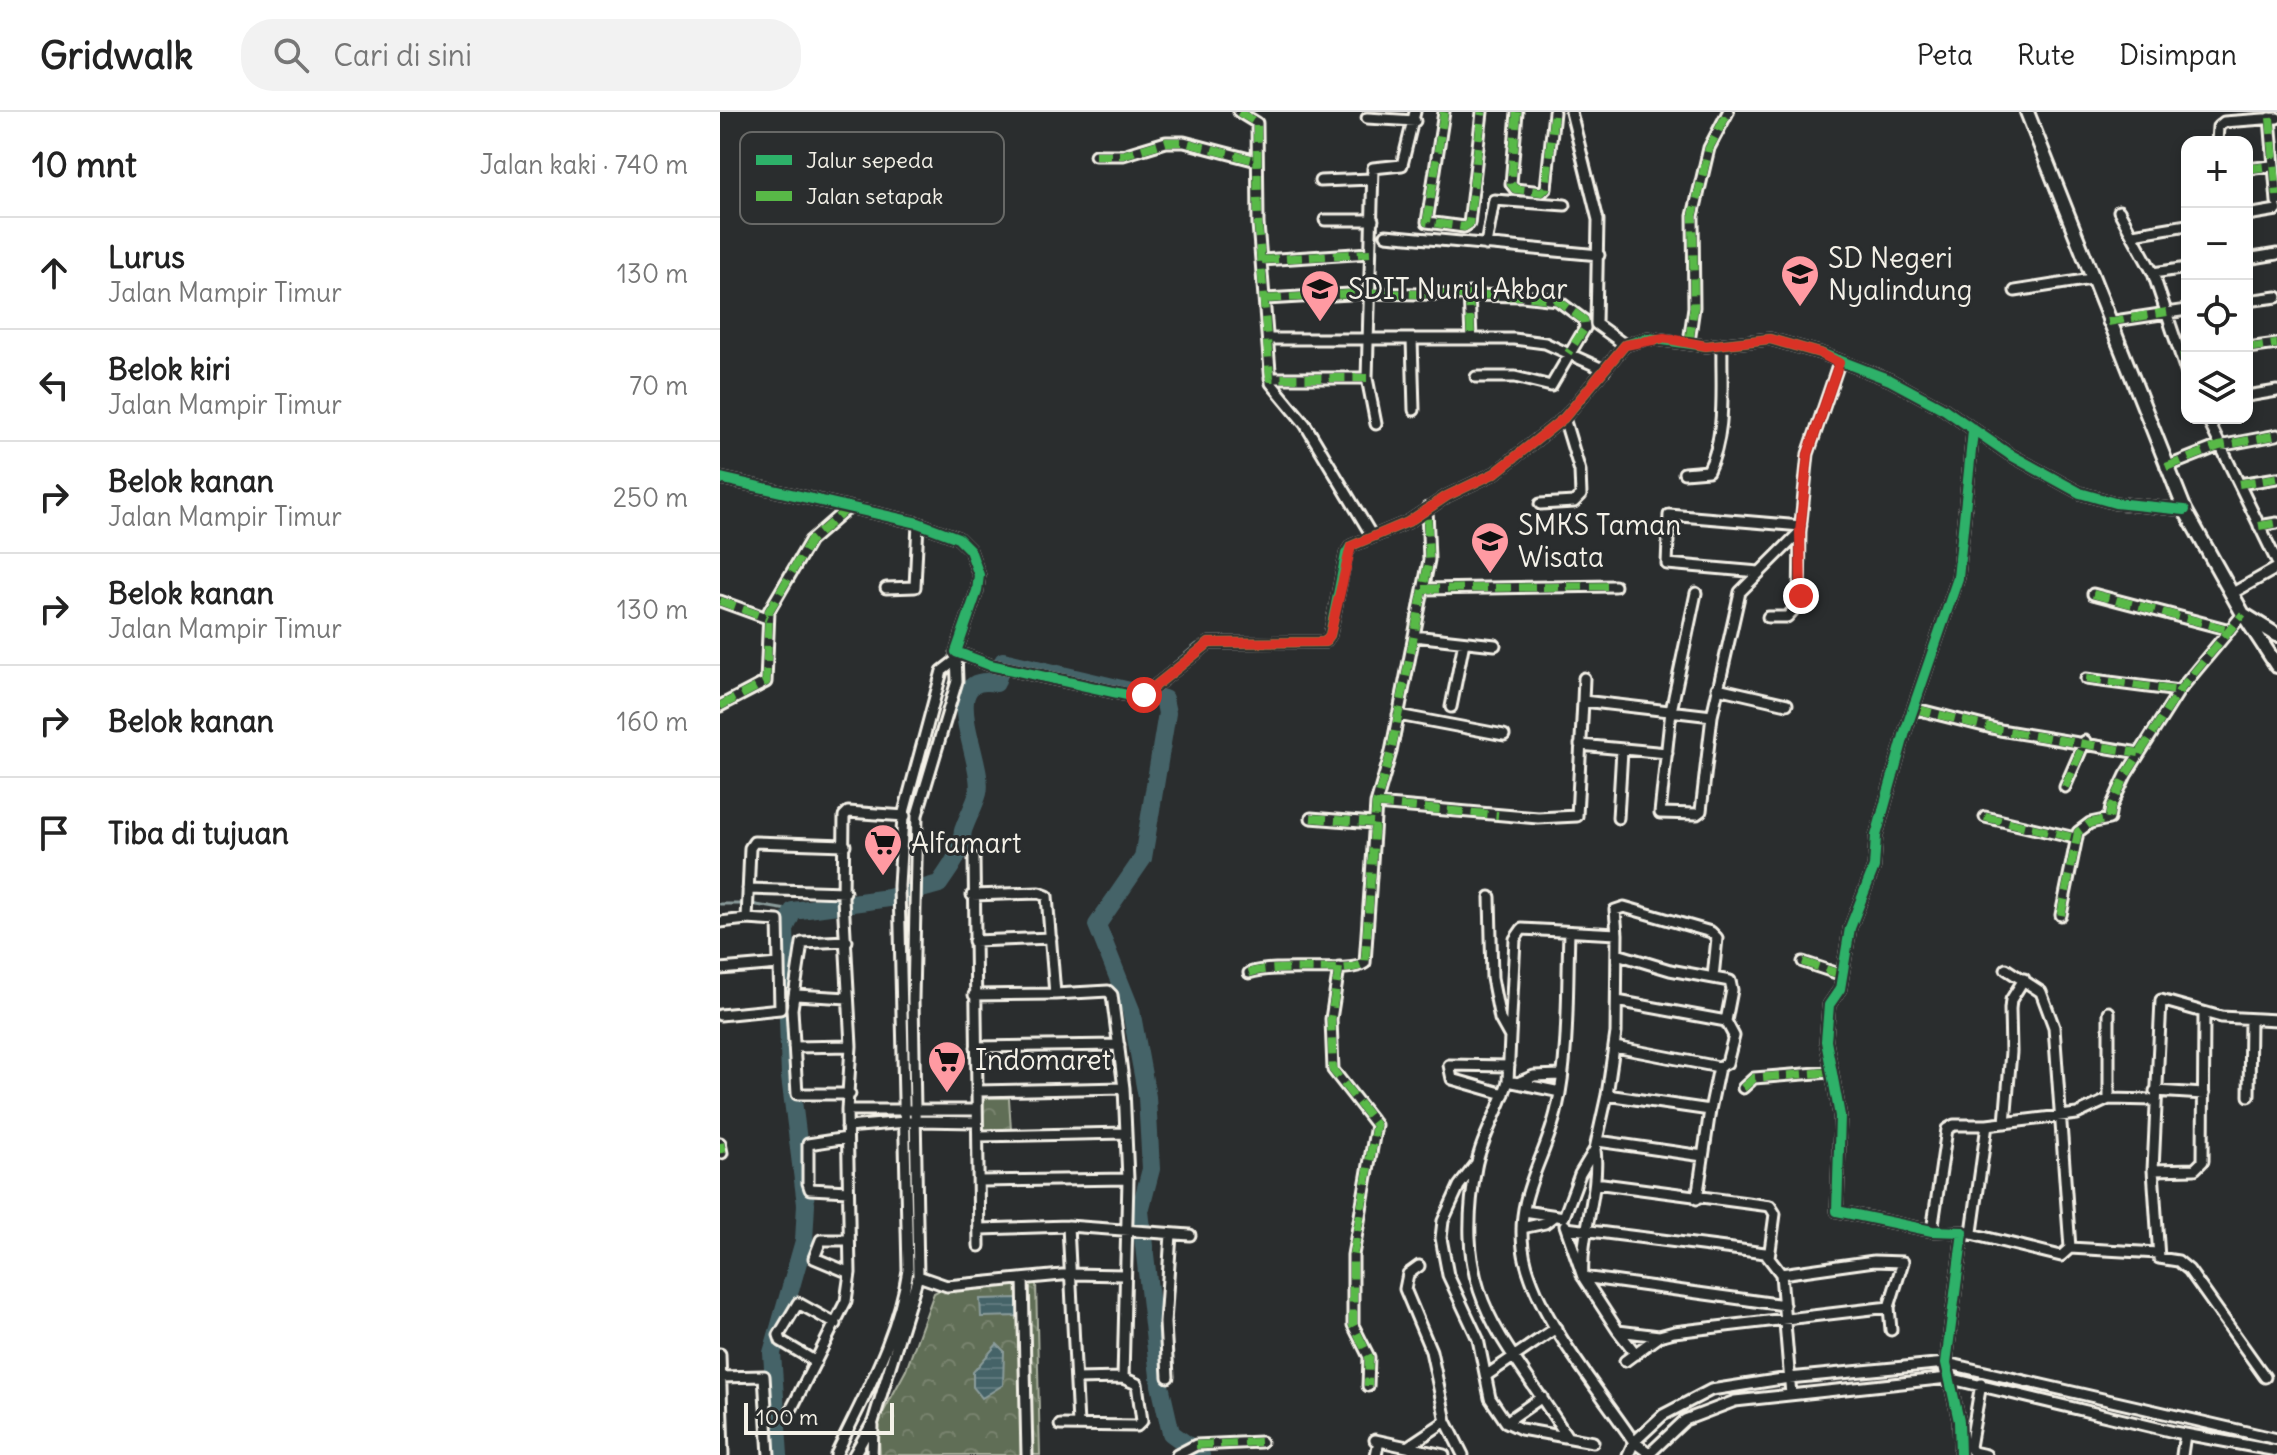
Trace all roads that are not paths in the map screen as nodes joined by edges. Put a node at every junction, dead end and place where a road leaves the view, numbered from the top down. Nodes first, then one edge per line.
1 (1239, 112) edge
2 (1444, 112) edge
3 (1482, 112) edge
4 (1517, 112) edge
5 (1554, 112) edge
6 (1571, 112) edge
7 (1728, 112) edge
8 (2027, 112) edge
9 (1415, 117) edge
10 (1367, 118) dead end
11 (2274, 118) edge
12 (2218, 136) edge
13 (1095, 155) dead end
14 (1257, 161) junction
15 (2271, 166) junction
16 (2253, 168) edge
17 (1372, 179) junction
18 (1320, 181) dead end
19 (2277, 198) edge
20 (1565, 205) dead end
21 (2277, 210) edge
22 (2119, 211) dead end
23 (2253, 214) edge
24 (1325, 220) dead end
25 (1373, 220) junction
26 (2181, 226) edge
27 (2133, 234) junction
28 (1386, 235) dead end
29 (1486, 245) junction
30 (1370, 253) junction
31 (2277, 254) edge
32 (1599, 255) junction
33 (2253, 258) edge
34 (1262, 260) junction
35 (2181, 269) edge
36 (2153, 273) junction
37 (2091, 279) junction
38 (2015, 291) dead end
39 (1367, 293) junction
40 (1469, 293) junction
41 (2277, 297) edge
42 (1266, 299) junction
43 (2253, 300) edge
44 (2181, 311) edge
45 (2167, 312) junction
46 (2108, 322) junction
47 (1471, 338) junction
48 (1269, 339) junction
49 (1368, 339) junction
50 (1412, 339) junction
51 (1689, 342) junction
52 (2277, 344) edge
53 (1625, 345) junction
54 (1722, 345) junction
55 (2253, 347) edge
56 (2181, 352) edge
57 (1568, 353) junction
58 (1839, 363) junction
59 (1605, 370) junction
60 (1476, 377) dead end
61 (1270, 378) junction
62 (1367, 378) junction
63 (2277, 391) edge
64 (2253, 395) edge
65 (1414, 410) dead end
66 (1564, 418) junction
67 (1376, 424) dead end
68 (2210, 424) edge
69 (1973, 431) junction
70 (2277, 435) edge
71 (2219, 446) junction
72 (2166, 467) junction
73 (1684, 473) dead end
74 (720, 478) edge
75 (2277, 478) edge
76 (2239, 484) junction
77 (1540, 504) dead end
78 (848, 508) junction
79 (1427, 508) junction
80 (2185, 510) junction
81 (918, 523) junction
82 (2277, 523) edge
83 (2259, 526) junction
84 (1801, 529) junction
85 (1372, 536) junction
86 (2277, 565) edge
87 (1759, 572) junction
88 (1615, 586) dead end
89 (886, 588) dead end
90 (1423, 589) junction
91 (1696, 593) dead end
92 (2093, 594) dead end
93 (2231, 594) junction
94 (720, 601) edge
95 (2243, 614) junction
96 (1768, 617) dead end
97 (767, 618) junction
98 (2230, 630) junction
99 (2277, 635) edge
100 (1414, 636) junction
101 (1464, 642) junction
102 (1495, 645) dead end
103 (956, 656) junction
104 (2277, 666) edge
105 (1584, 678) dead end
106 (2086, 679) dead end
107 (1717, 688) junction
108 (2179, 691) junction
109 (1583, 701) junction
110 (1787, 704) dead end
111 (720, 706) edge
112 (1451, 707) dead end
113 (1916, 709) junction
114 (1671, 711) junction
115 (1398, 715) junction
116 (1712, 716) junction
117 (1504, 735) dead end
118 (2085, 741) junction
119 (1580, 745) junction
120 (1622, 750) junction
121 (1667, 753) junction
122 (2139, 753) junction
123 (2065, 787) dead end
124 (1376, 804) junction
125 (917, 815) junction
126 (903, 816) junction
127 (1985, 817) dead end
128 (1311, 818) dead end
129 (1618, 818) dead end
130 (1373, 823) junction
131 (2075, 838) junction
132 (845, 845) junction
133 (974, 858) dead end
134 (748, 889) junction
135 (844, 895) junction
136 (972, 895) junction
137 (1490, 897) dead end
138 (2061, 915) dead end
139 (747, 919) junction
140 (720, 922) edge
141 (1569, 933) junction
142 (1617, 934) junction
143 (1051, 938) junction
144 (847, 941) junction
145 (974, 941) junction
146 (1617, 954) junction
147 (1803, 962) dead end
148 (778, 964) junction
149 (1339, 968) junction
150 (720, 969) edge
151 (2006, 969) dead end
152 (1249, 973) dead end
153 (1842, 975) junction
154 (1713, 977) junction
155 (2024, 979) junction
156 (1055, 994) junction
157 (796, 995) junction
158 (974, 995) junction
159 (848, 998) junction
160 (900, 998) junction
161 (913, 999) junction
162 (1617, 1001) junction
163 (2109, 1012) dead end
164 (2204, 1013) junction
165 (720, 1015) edge
166 (2250, 1020) junction
167 (2277, 1020) edge
168 (1726, 1021) junction
169 (1510, 1037) junction
170 (1119, 1045) junction
171 (851, 1046) junction
172 (794, 1047) junction
173 (976, 1047) junction
174 (1615, 1047) junction
175 (1509, 1066) junction
176 (1719, 1067) junction
177 (1830, 1072) junction
178 (1561, 1075) junction
179 (1508, 1081) junction
180 (1520, 1082) junction
181 (1124, 1088) junction
182 (1743, 1088) dead end
183 (977, 1091) junction
184 (1560, 1092) junction
185 (850, 1094) junction
186 (1504, 1094) junction
187 (2204, 1094) junction
188 (1607, 1095) junction
189 (2155, 1096) junction
190 (2249, 1096) dead end
191 (2109, 1099) junction
192 (847, 1110) junction
193 (977, 1110) junction
194 (1710, 1110) junction
195 (905, 1111) junction
196 (918, 1116) junction
197 (2061, 1116) junction
198 (977, 1122) junction
199 (904, 1123) junction
200 (2005, 1123) junction
201 (1987, 1125) junction
202 (847, 1127) junction
203 (1126, 1133) junction
204 (978, 1136) junction
205 (847, 1138) junction
206 (1597, 1145) junction
207 (1703, 1156) junction
208 (1476, 1164) junction
209 (2153, 1170) junction
210 (1128, 1179) junction
211 (980, 1181) junction
212 (1595, 1183) junction
213 (848, 1191) junction
214 (1697, 1199) junction
215 (1524, 1211) junction
216 (1559, 1216) junction
217 (1068, 1226) junction
218 (1522, 1228) junction
219 (1566, 1228) junction
220 (981, 1229) junction
221 (1138, 1230) junction
222 (1585, 1231) junction
223 (1932, 1231) junction
224 (1968, 1232) junction
225 (1171, 1234) junction
226 (1190, 1235) dead end
227 (849, 1240) junction
228 (979, 1246) dead end
229 (2070, 1248) junction
230 (2158, 1253) junction
231 (1769, 1258) junction
232 (1419, 1266) dead end
233 (850, 1273) junction
234 (1072, 1274) junction
235 (1781, 1274) junction
236 (1124, 1275) junction
237 (918, 1276) junction
238 (1583, 1277) junction
239 (1023, 1279) junction
240 (1784, 1305) junction
241 (1889, 1307) junction
242 (1787, 1319) junction
243 (836, 1324) junction
244 (1556, 1328) junction
245 (1891, 1330) dead end
246 (1618, 1331) junction
247 (1659, 1336) junction
248 (720, 1354) edge
249 (1636, 1354) junction
250 (1514, 1357) junction
251 (1625, 1361) dead end
252 (816, 1362) junction
253 (1946, 1363) junction
254 (1487, 1375) junction
255 (722, 1377) edge
256 (1168, 1377) dead end
257 (2265, 1377) dead end
258 (1123, 1378) junction
259 (1789, 1378) junction
260 (1948, 1378) junction
261 (1076, 1379) junction
262 (1981, 1384) junction
263 (1368, 1386) dead end
264 (1791, 1395) junction
265 (1542, 1397) junction
266 (792, 1408) dead end
267 (2177, 1418) junction
268 (1446, 1421) junction
269 (873, 1422) junction
270 (1506, 1422) junction
271 (1078, 1424) junction
272 (1060, 1425) dead end
273 (2174, 1432) junction
274 (2185, 1434) junction
275 (1566, 1435) junction
276 (2277, 1439) edge
277 (1261, 1442) dead end
278 (1593, 1442) dead end
279 (1634, 1442) junction
280 (1407, 1447) junction
281 (1187, 1450) edge
282 (2277, 1451) edge
283 (1421, 1452) edge
284 (1649, 1454) edge
285 (723, 1455) edge
286 (769, 1455) edge
287 (836, 1455) edge
288 (854, 1455) edge
289 (872, 1455) edge
290 (1027, 1455) edge
291 (1376, 1455) edge
292 (1444, 1455) edge
293 (1463, 1455) edge
294 (1628, 1455) edge
295 (1960, 1455) edge
296 (1986, 1455) edge
297 (2182, 1455) edge

1 - 14 street
2 - 3 street
4 - 5 street
6 - 32 street
7 - 51 street
8 - 37 street
9 - 10 street
9 - 17 street
11 - 12 street
11 - 15 street
13 - 14 street
14 - 34 street
15 - 16 street
15 - 19 street
17 - 18 street
17 - 25 street
20 - 29 street
21 - 23 street
22 - 27 street
24 - 25 street
25 - 30 street
26 - 27 street
27 - 36 street
28 - 29 street
29 - 32 street
30 - 34 street
30 - 39 street
31 - 33 street
32 - 53 street
34 - 42 street
35 - 36 street
36 - 45 street
37 - 38 street
37 - 46 street
39 - 40 street
39 - 42 street
39 - 49 street
40 - 47 street
40 - 57 street
41 - 43 street
42 - 48 street
44 - 45 street
45 - 46 street
45 - 56 street
46 - 72 street
47 - 50 street
47 - 57 street
48 - 49 street
48 - 61 street
49 - 50 street
49 - 62 street
50 - 65 street
51 - 53 street
51 - 54 street
52 - 55 street
53 - 59 street
54 - 58 street
54 - 73 street
57 - 59 street
57 - 60 street
58 - 69 street
58 - 84 street
59 - 66 street
61 - 62 street
61 - 85 street
62 - 67 street
63 - 64 street
66 - 77 street
66 - 79 street
68 - 71 street
69 - 80 street
69 - 113 street
70 - 71 street
71 - 72 street
71 - 76 street
72 - 80 street
74 - 78 street
75 - 76 street
76 - 83 street
78 - 81 street
78 - 97 street
79 - 85 street
79 - 90 street
80 - 93 street
81 - 89 street
81 - 103 street
82 - 83 street
83 - 86 street
84 - 87 street
84 - 87 street
84 - 96 street
85 - 103 street
86 - 93 street
87 - 107 street
88 - 90 street
90 - 100 street
91 - 114 street
92 - 98 street
93 - 95 street
94 - 97 street
95 - 98 street
95 - 99 street
95 - 104 street
97 - 111 street
98 - 108 street
100 - 101 street
100 - 115 street
101 - 102 street
101 - 112 street
103 - 125 street
103 - 126 street
105 - 109 street
106 - 108 street
107 - 110 street
107 - 116 street
108 - 122 street
109 - 114 street
109 - 119 street
113 - 118 street
113 - 153 street
114 - 116 street
114 - 121 street
115 - 117 street
115 - 124 street
116 - 121 street
118 - 122 street
118 - 123 street
119 - 120 street
119 - 124 street
120 - 121 street
120 - 129 street
122 - 131 street
124 - 130 street
125 - 126 street
125 - 161 street
126 - 132 street
126 - 160 street
127 - 131 street
128 - 130 street
130 - 149 street
131 - 138 street
132 - 134 street
132 - 135 street
133 - 136 street
134 - 135 street
134 - 139 street
135 - 144 street
136 - 143 street
136 - 145 street
137 - 169 street
139 - 140 street
139 - 148 street
141 - 142 street
141 - 169 street
141 - 178 street
142 - 146 street
142 - 154 street
143 - 145 street
143 - 156 street
144 - 157 street
144 - 159 street
145 - 158 street
146 - 154 street
146 - 162 street
147 - 153 street
148 - 150 street
148 - 165 street
149 - 152 street
149 - 263 street
151 - 155 street
153 - 177 street
154 - 168 street
155 - 197 street
155 - 200 street
156 - 158 street
156 - 170 street
157 - 159 street
157 - 172 street
158 - 173 street
159 - 171 street
160 - 161 street
160 - 195 street
161 - 196 street
162 - 168 street
162 - 174 street
163 - 191 street
164 - 166 street
164 - 187 street
164 - 189 street
166 - 167 street
166 - 190 street
168 - 176 street
169 - 175 street
170 - 173 street
170 - 181 street
171 - 172 street
171 - 185 street
172 - 185 street
173 - 183 street
174 - 176 street
174 - 188 street
175 - 179 street
175 - 186 street
176 - 194 street
177 - 182 street
177 - 223 street
178 - 180 street
178 - 184 street
179 - 180 street
179 - 186 street
180 - 184 street
181 - 183 street
181 - 203 street
183 - 193 street
184 - 215 street
185 - 192 street
186 - 208 street
187 - 189 street
187 - 209 street
188 - 194 street
188 - 206 street
189 - 191 street
189 - 209 street
191 - 197 street
192 - 195 street
192 - 202 street
193 - 196 street
193 - 198 street
194 - 207 street
195 - 196 street
195 - 199 street
196 - 198 street
196 - 199 street
196 - 237 street
197 - 200 street
197 - 229 street
198 - 204 street
199 - 202 street
199 - 287 street
200 - 201 street
201 - 223 street
201 - 224 street
202 - 205 street
203 - 204 street
203 - 210 street
204 - 211 street
205 - 213 street
205 - 213 street
206 - 207 street
206 - 212 street
206 - 216 street
207 - 214 street
208 - 250 street
208 - 254 street
209 - 230 street
210 - 211 street
210 - 221 street
211 - 220 street
212 - 214 street
212 - 222 street
213 - 227 street
214 - 231 street
215 - 216 street
215 - 218 street
216 - 218 street
216 - 219 street
217 - 220 street
217 - 221 street
217 - 234 street
218 - 244 street
219 - 222 street
219 - 238 street
220 - 228 street
221 - 225 street
221 - 236 street
222 - 231 street
222 - 238 street
223 - 224 street
224 - 229 street
224 - 253 street
225 - 226 street
225 - 256 street
227 - 233 street
227 - 233 street
229 - 230 street
230 - 257 street
231 - 235 street
232 - 268 street
233 - 243 street
234 - 236 street
234 - 239 street
234 - 261 street
235 - 240 street
235 - 241 street
236 - 258 street
237 - 239 street
237 - 269 street
238 - 240 street
238 - 246 street
239 - 290 street
240 - 242 street
241 - 242 street
241 - 245 street
242 - 247 street
242 - 259 street
243 - 252 street
243 - 252 street
244 - 250 street
244 - 279 street
246 - 247 street
246 - 249 street
247 - 249 street
248 - 255 street
249 - 251 street
250 - 254 street
250 - 265 street
252 - 266 street
253 - 259 street
253 - 260 street
253 - 267 street
254 - 270 street
255 - 285 street
255 - 286 street
258 - 261 street
258 - 271 street
259 - 264 street
259 - 279 street
260 - 262 street
260 - 264 street
260 - 295 street
261 - 271 street
262 - 273 street
262 - 296 street
264 - 284 street
265 - 270 street
265 - 275 street
267 - 273 street
267 - 276 street
268 - 280 street
268 - 293 street
269 - 288 street
269 - 289 street
270 - 275 street
271 - 272 street
273 - 274 street
274 - 282 street
274 - 297 street
275 - 278 street
277 - 281 street
279 - 284 street
279 - 294 street
280 - 283 street
280 - 291 street
283 - 292 street

